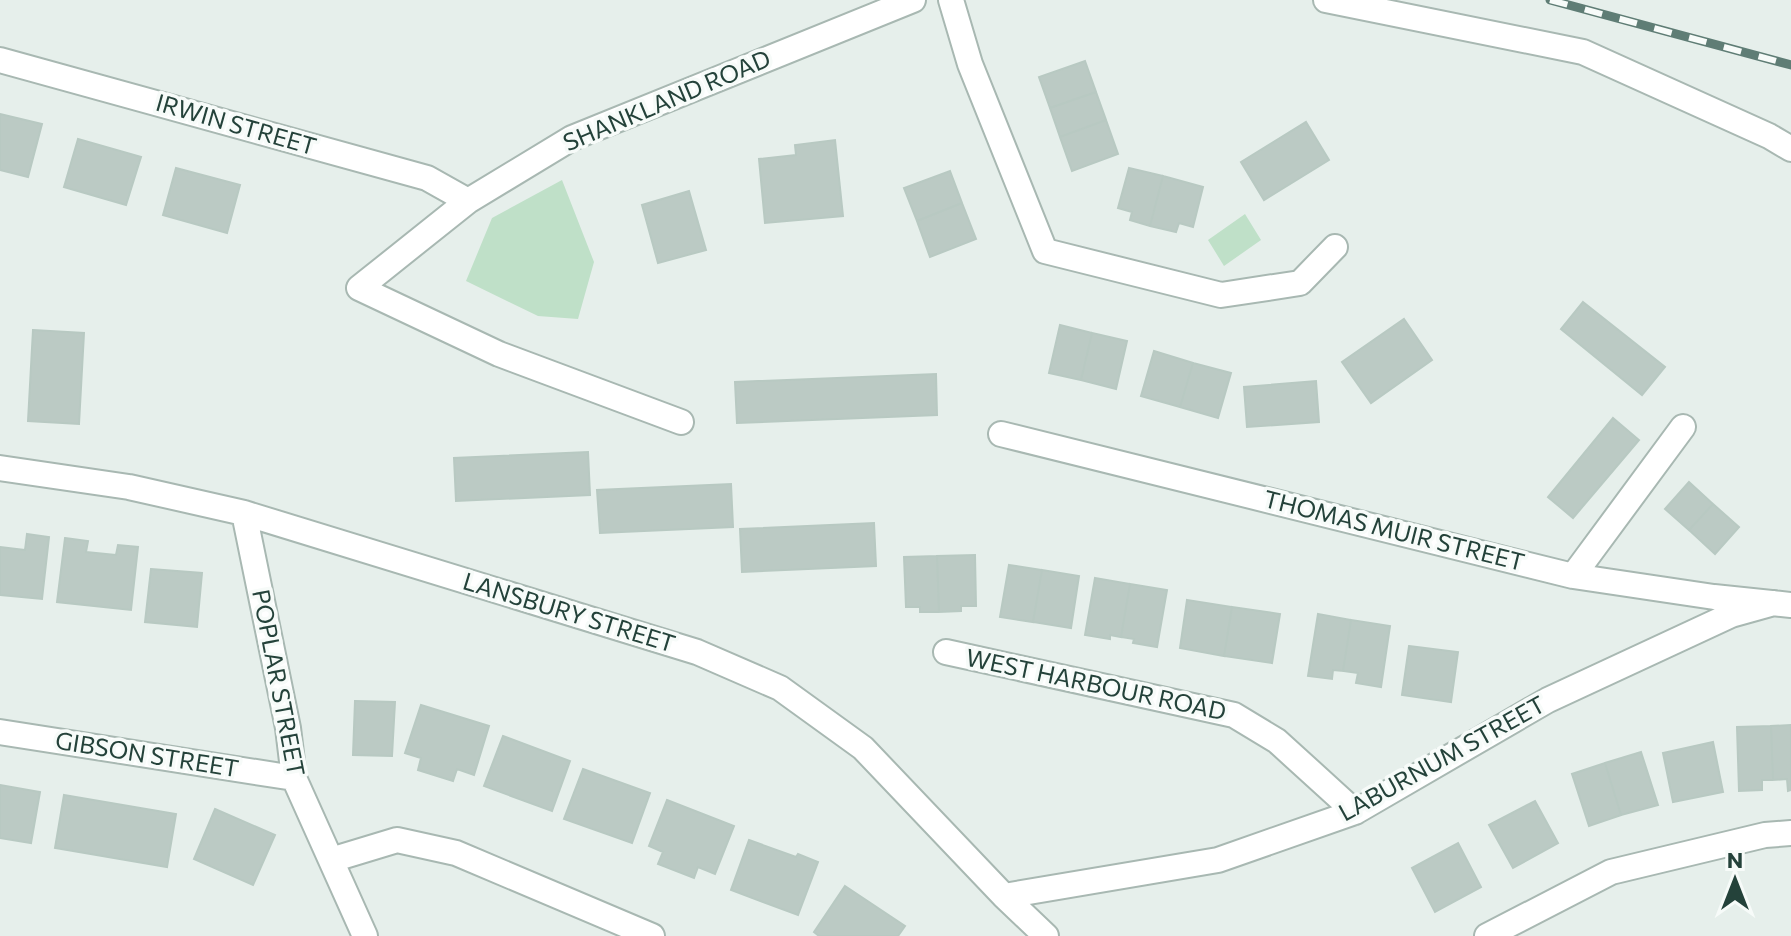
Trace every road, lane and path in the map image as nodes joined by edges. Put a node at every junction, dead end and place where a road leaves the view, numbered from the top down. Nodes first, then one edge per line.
1 (913, 0) edge
2 (951, 0) edge
3 (1326, 0) edge
4 (1380, 5) edge
5 (0, 60) edge
6 (1791, 149) edge
7 (468, 201) junction
8 (1335, 247) dead end
9 (681, 422) dead end
10 (1683, 427) dead end
11 (1001, 434) dead end
12 (0, 468) edge
13 (244, 513) junction
14 (1573, 576) junction
15 (1783, 604) edge
16 (946, 652) dead end
17 (0, 732) edge
18 (294, 778) junction
19 (1355, 812) junction
20 (1791, 833) edge
21 (331, 860) junction
22 (1004, 896) junction
23 (365, 936) edge
24 (652, 936) edge
25 (1046, 936) edge
26 (1487, 936) edge

1 - 7 street, SHANKLAND ROAD
2 - 8 street
3 - 4 street
4 - 6 street
5 - 7 street, IRWIN STREET
7 - 9 street, SHANKLAND ROAD
10 - 14 street
11 - 14 street, THOMAS MUIR STREET
12 - 13 street, LANSBURY STREET
13 - 18 street, POPLAR STREET
13 - 22 street, LANSBURY STREET
14 - 15 street, THOMAS MUIR STREET
15 - 19 street, LABURNUM STREET
16 - 19 street, WEST HARBOUR ROAD
17 - 18 street, GIBSON STREET
18 - 21 street, POPLAR STREET
19 - 22 street, LABURNUM STREET
20 - 26 street
21 - 23 street, POPLAR STREET
21 - 24 street
22 - 25 street, LANSBURY STREET

